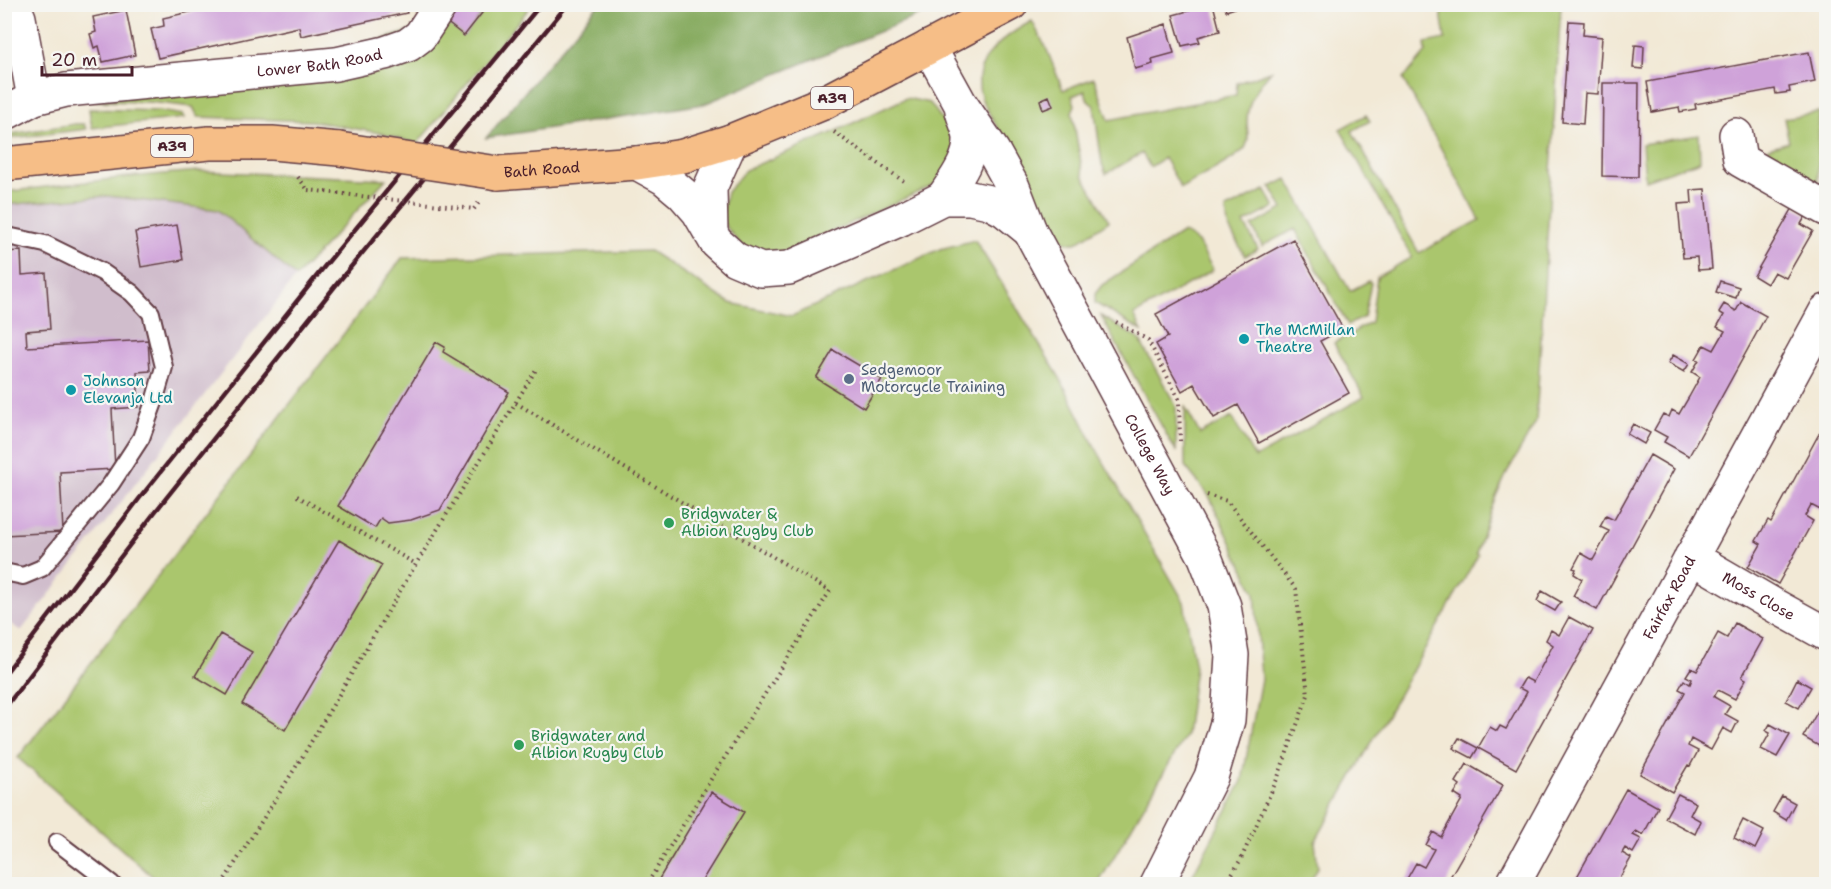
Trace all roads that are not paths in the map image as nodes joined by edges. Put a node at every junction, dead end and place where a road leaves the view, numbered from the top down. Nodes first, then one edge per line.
1 (441, 4) edge
2 (1011, 4) edge
3 (17, 9) edge
4 (929, 47) junction
5 (34, 98) junction
6 (960, 103) junction
7 (4, 114) edge
8 (1736, 135) dead end
9 (731, 141) junction
10 (637, 163) junction
11 (4, 164) edge
12 (937, 201) junction
13 (1827, 209) edge
14 (1030, 231) junction
15 (711, 233) junction
16 (4, 238) edge
17 (1827, 311) edge
18 (1691, 557) junction
19 (4, 572) edge
20 (1827, 634) edge
21 (57, 842) dead end
22 (112, 885) edge
23 (1157, 885) edge
24 (1513, 885) edge

1 - 5 street, Lower Bath Road
2 - 4 main road, Bath Road / A39
3 - 5 street
4 - 6 street, College Way
4 - 9 main road, Bath Road / A39
5 - 7 street, Lower Bath Road
6 - 12 street
6 - 14 street, College Way
8 - 13 street
9 - 10 main road, Bath Road / A39
9 - 15 street
10 - 11 main road, Bath Road / A39, bridge
10 - 15 street
12 - 14 street
12 - 15 street
14 - 23 street, College Way
16 - 19 lane
17 - 18 street, Fairfax Road
18 - 20 street, Moss Close
18 - 24 street, Fairfax Road
21 - 22 lane

